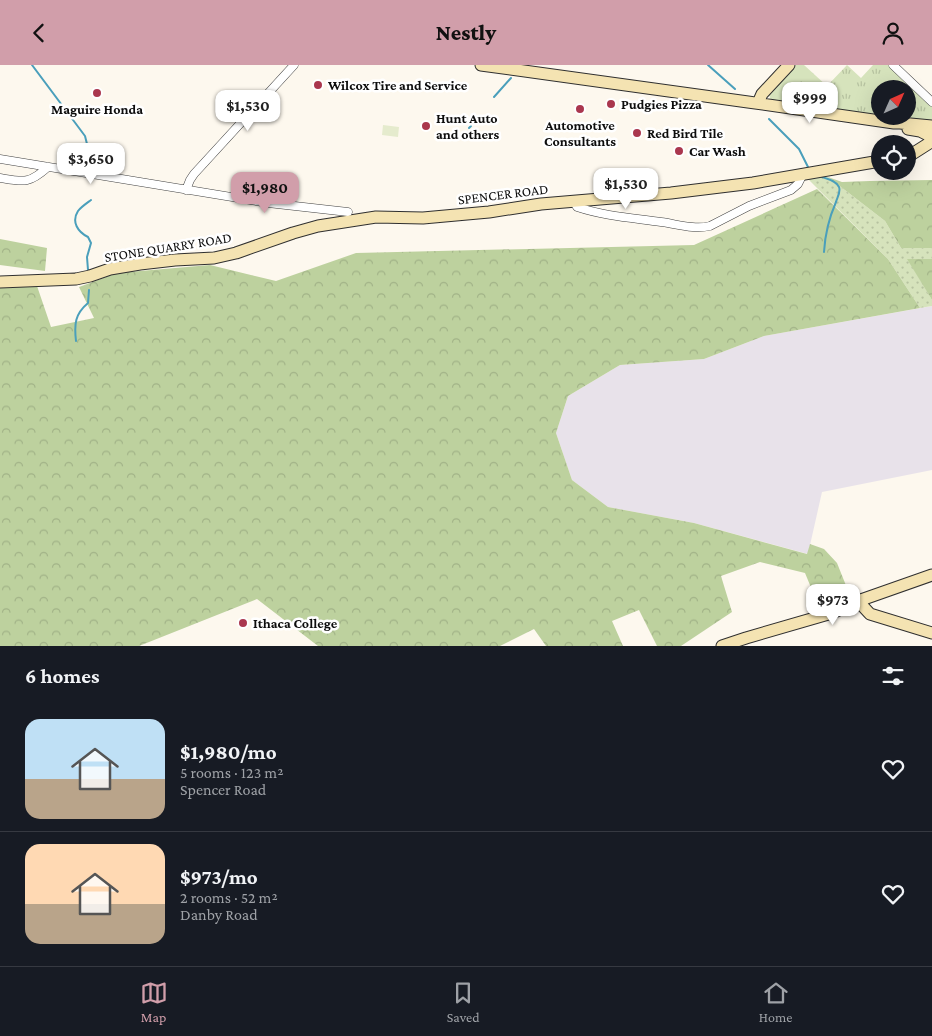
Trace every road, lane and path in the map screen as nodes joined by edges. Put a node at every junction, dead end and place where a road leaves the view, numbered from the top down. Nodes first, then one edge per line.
1 (294, 65) edge
2 (480, 65) edge
3 (789, 65) edge
4 (893, 65) edge
5 (932, 102) edge
6 (758, 103) junction
7 (932, 138) edge
8 (916, 156) edge
9 (0, 159) edge
10 (871, 163) edge
11 (48, 167) junction
12 (802, 176) junction
13 (0, 178) edge
14 (186, 190) junction
15 (574, 202) junction
16 (348, 212) dead end
17 (367, 218) joint
18 (0, 282) edge
19 (932, 575) edge
20 (858, 601) junction
21 (932, 633) edge
22 (722, 646) edge

1 - 14 street
2 - 6 street
3 - 6 street
4 - 5 street
6 - 7 street
7 - 8 street
9 - 11 street
10 - 12 street, SPENCER ROAD
11 - 13 street
11 - 14 street
12 - 15 street, SPENCER ROAD
12 - 15 street
14 - 16 street
15 - 17 street, SPENCER ROAD
17 - 18 street, STONE QUARRY ROAD
19 - 20 street
20 - 21 street
20 - 22 street

